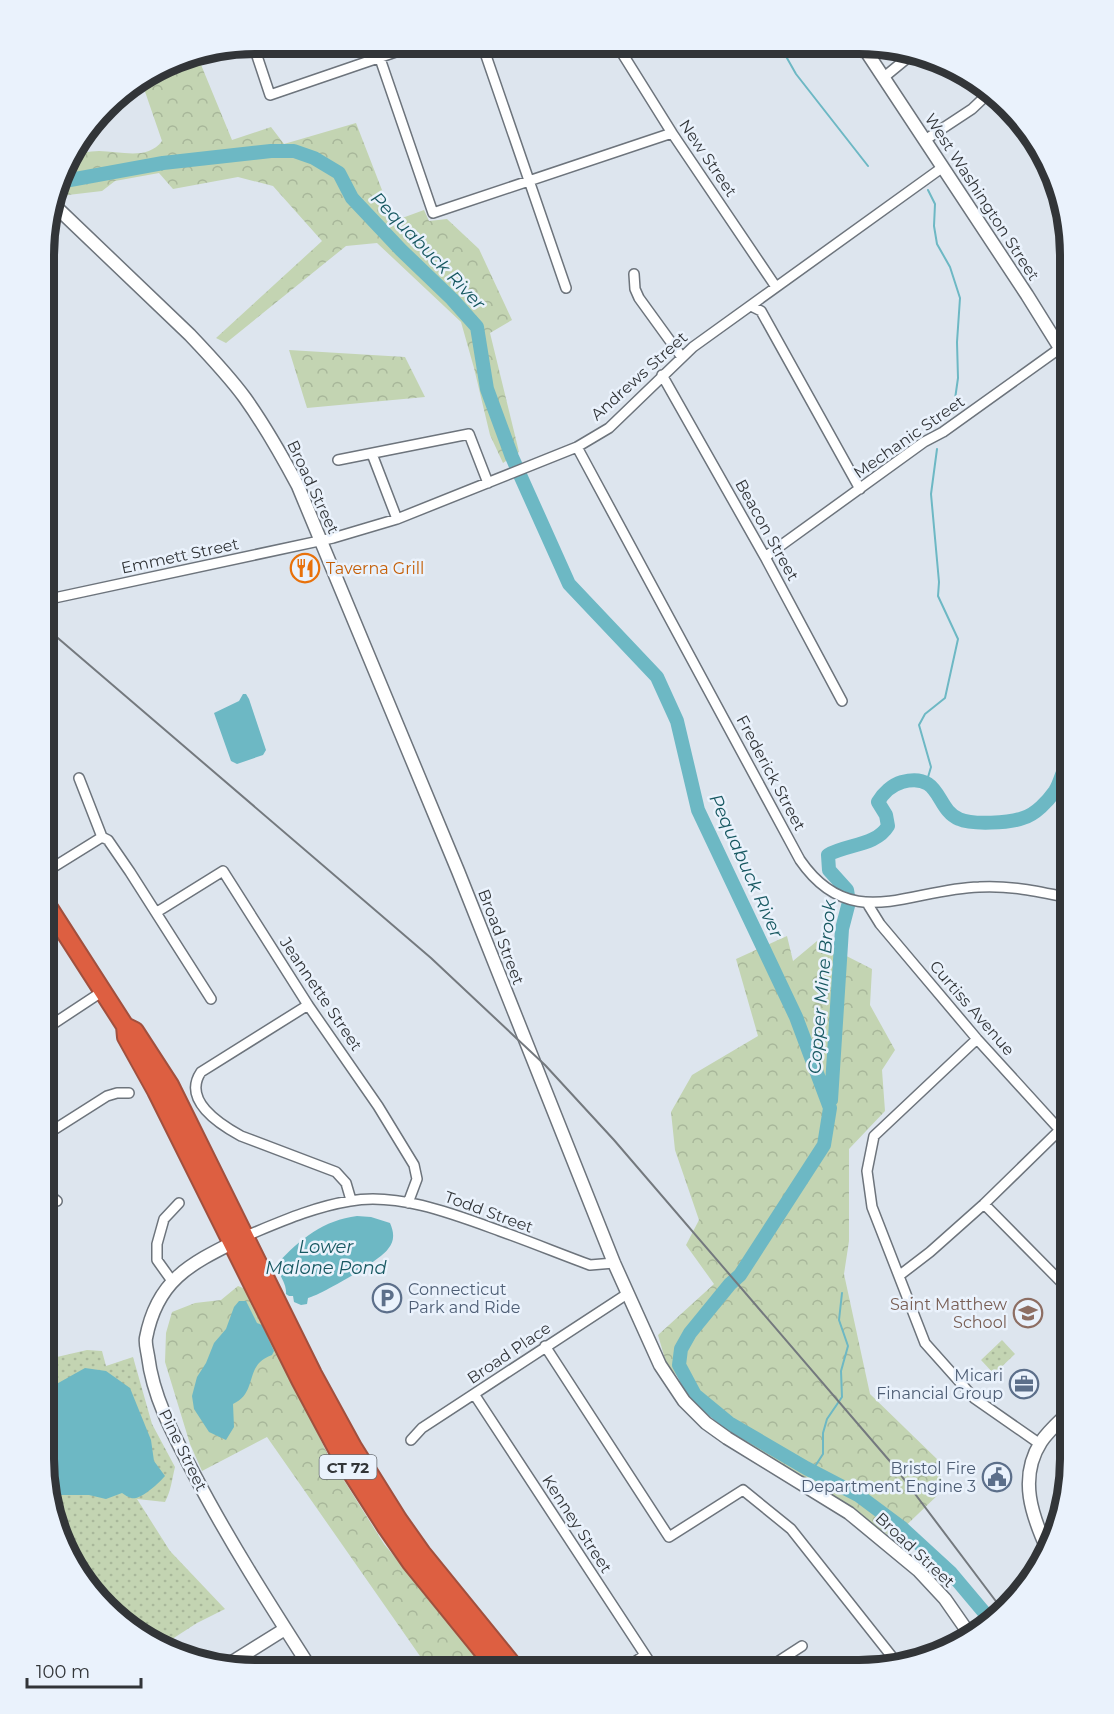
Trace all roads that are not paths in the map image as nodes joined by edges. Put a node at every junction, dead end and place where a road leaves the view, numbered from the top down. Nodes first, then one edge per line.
1 (256, 54) edge
2 (379, 54) edge
3 (391, 54) edge
4 (485, 54) edge
5 (623, 54) edge
6 (868, 55) edge
7 (380, 58) junction
8 (905, 60) edge
9 (883, 78) junction
10 (984, 98) edge
11 (672, 133) junction
12 (925, 140) junction
13 (943, 167) junction
14 (529, 180) junction
15 (59, 211) edge
16 (634, 274) dead end
17 (776, 287) junction
18 (566, 288) dead end
19 (751, 306) junction
20 (1060, 338) edge
21 (1060, 349) edge
22 (681, 356) junction
23 (662, 375) junction
24 (577, 447) junction
25 (372, 454) junction
26 (338, 460) dead end
27 (488, 483) junction
28 (860, 489) junction
29 (397, 519) junction
30 (321, 541) junction
31 (765, 557) junction
32 (54, 598) edge
33 (842, 701) dead end
34 (79, 778) dead end
35 (102, 837) junction
36 (54, 867) edge
37 (1060, 897) edge
38 (867, 903) junction
39 (157, 912) junction
40 (54, 915) edge
41 (103, 991) junction
42 (211, 999) dead end
43 (308, 1005) junction
44 (54, 1023) edge
45 (977, 1039) junction
46 (129, 1093) dead end
47 (54, 1130) edge
48 (1059, 1130) joint
49 (54, 1199) edge
50 (351, 1200) junction
51 (57, 1201) dead end
52 (179, 1203) dead end
53 (408, 1203) junction
54 (984, 1204) junction
55 (239, 1240) junction
56 (614, 1263) junction
57 (900, 1275) junction
58 (172, 1281) junction
59 (1060, 1281) edge
60 (627, 1294) junction
61 (545, 1346) junction
62 (474, 1394) junction
63 (1060, 1422) edge
64 (411, 1440) dead end
65 (1040, 1444) junction
66 (1043, 1540) edge
67 (285, 1629) junction
68 (966, 1629) edge
69 (802, 1646) dead end
70 (645, 1655) junction
71 (892, 1657) edge
72 (237, 1659) edge
73 (305, 1660) edge
74 (489, 1660) edge
75 (509, 1660) edge
76 (638, 1660) edge
77 (648, 1660) edge
78 (780, 1660) edge

1 - 7 street
2 - 7 street
3 - 7 street
4 - 14 street
5 - 11 street, New Street
6 - 9 main road, West Washington Street
7 - 14 street
8 - 9 street
9 - 12 main road, West Washington Street
10 - 12 street
11 - 14 street
11 - 17 street, New Street
12 - 13 main road, West Washington Street
13 - 17 street, Andrews Street
13 - 20 main road, West Washington Street
14 - 18 street
15 - 30 main road, Broad Street
16 - 22 street
17 - 19 street, Andrews Street
19 - 22 street, Andrews Street
19 - 28 street
21 - 28 street, Mechanic Street
22 - 23 street, Andrews Street
23 - 24 street, Andrews Street
23 - 31 street, Beacon Street
24 - 27 street, Andrews Street
24 - 38 street, Frederick Street
25 - 26 street
25 - 27 street
25 - 29 street
27 - 29 street, Andrews Street
28 - 31 street, Mechanic Street
29 - 30 street, Andrews Street
30 - 32 street, Emmett Street
30 - 56 main road, Broad Street
31 - 33 street, Beacon Street
34 - 35 street
35 - 36 street
35 - 39 street
37 - 38 street, Frederick Street
38 - 45 street, Curtiss Avenue
39 - 42 street
39 - 43 street, Jeannette Street
40 - 41 highway, CT 72
41 - 44 street
41 - 55 highway, CT 72
43 - 50 street
43 - 53 street, Jeannette Street
45 - 48 street, Curtiss Avenue
45 - 57 street
46 - 47 street
48 - 54 street
49 - 51 street
50 - 53 street, Todd Street
50 - 55 street, Todd Street
52 - 58 street
53 - 56 street, Todd Street
54 - 57 street
54 - 59 street
55 - 58 main road, Pine Street
55 - 74 highway, CT 72
55 - 75 highway, CT 72
56 - 60 main road, Broad Street
57 - 65 street
58 - 67 main road, Pine Street
60 - 61 street, Broad Place
60 - 68 main road, Broad Street
61 - 62 street, Broad Place
61 - 71 street
62 - 64 street, Broad Place
62 - 70 street, Kenney Street
63 - 65 main road
65 - 66 main road
67 - 72 main road
67 - 73 main road, Pine Street
69 - 78 street
70 - 76 street
70 - 77 street, Kenney Street

